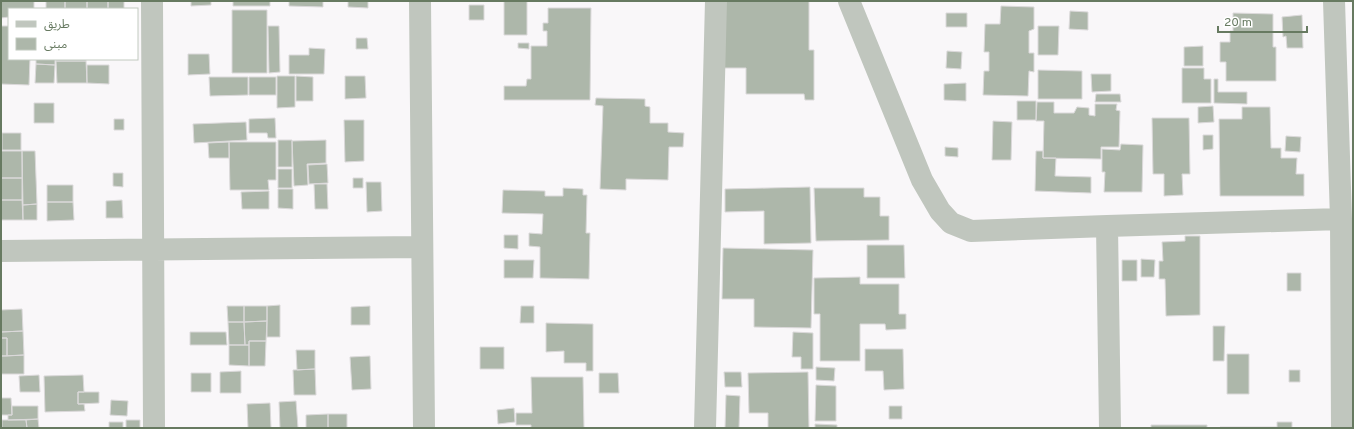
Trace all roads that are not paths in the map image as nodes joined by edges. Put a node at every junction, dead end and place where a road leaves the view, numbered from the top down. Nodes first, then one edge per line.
1 (152, 1) edge
2 (420, 1) edge
3 (716, 1) edge
4 (849, 1) edge
5 (1334, 1) edge
6 (1341, 219) junction
7 (1107, 226) junction
8 (422, 247) junction
9 (153, 249) junction
10 (1, 251) edge
11 (154, 428) edge
12 (424, 428) edge
13 (705, 428) edge
14 (1110, 428) edge
15 (1342, 428) edge

1 - 9 street
2 - 8 street
3 - 13 street
4 - 7 street
5 - 6 street
6 - 7 street
6 - 15 street
7 - 14 street
8 - 9 street
8 - 12 street
9 - 10 street
9 - 11 street

